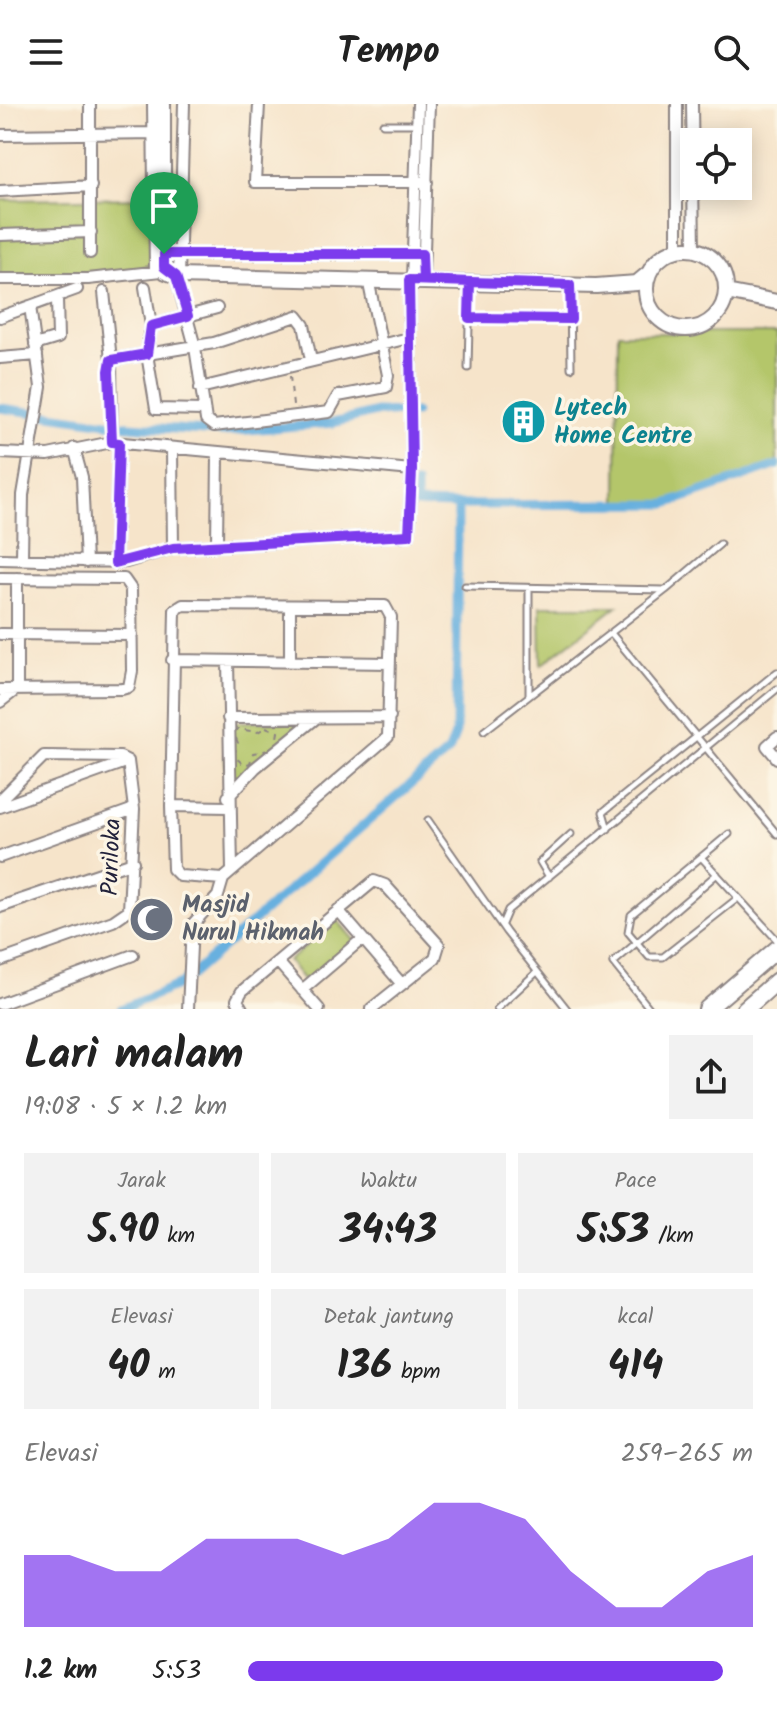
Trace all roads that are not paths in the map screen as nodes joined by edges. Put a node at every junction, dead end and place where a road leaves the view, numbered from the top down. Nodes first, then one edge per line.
1 (90, 104) edge
2 (153, 104) edge
3 (163, 104) edge
4 (184, 104) edge
5 (259, 104) edge
6 (418, 104) edge
7 (429, 104) edge
8 (677, 104) edge
9 (692, 104) edge
10 (383, 124) dead end
11 (417, 124) junction
12 (158, 133) junction
13 (0, 135) edge
14 (90, 135) junction
15 (422, 182) junction
16 (91, 186) junction
17 (0, 191) edge
18 (91, 232) junction
19 (0, 235) edge
20 (677, 250) junction
21 (694, 250) junction
22 (90, 253) dead end
23 (164, 254) junction
24 (417, 254) junction
25 (179, 255) junction
26 (649, 273) junction
27 (169, 274) junction
28 (0, 279) edge
29 (368, 279) junction
30 (415, 280) junction
31 (470, 282) junction
32 (570, 285) junction
33 (627, 285) junction
34 (145, 287) dead end
35 (77, 289) dead end
36 (104, 292) dead end
37 (726, 292) junction
38 (57, 299) junction
39 (647, 299) junction
40 (777, 302) edge
41 (30, 306) junction
42 (217, 308) dead end
43 (188, 316) junction
44 (0, 317) edge
45 (469, 318) junction
46 (571, 319) junction
47 (151, 326) junction
48 (409, 338) junction
49 (382, 344) junction
50 (195, 347) junction
51 (36, 350) junction
52 (147, 354) junction
53 (0, 358) edge
54 (111, 360) junction
55 (311, 360) junction
56 (468, 368) dead end
57 (571, 368) dead end
58 (200, 388) junction
59 (203, 410) junction
60 (113, 434) junction
61 (74, 448) junction
62 (172, 449) junction
63 (0, 453) edge
64 (31, 453) junction
65 (218, 454) junction
66 (412, 470) junction
67 (720, 544) dead end
68 (217, 545) junction
69 (173, 548) junction
70 (0, 559) edge
71 (22, 559) junction
72 (86, 562) junction
73 (115, 563) junction
74 (0, 578) edge
75 (17, 578) junction
76 (465, 586) dead end
77 (529, 588) junction
78 (666, 590) junction
79 (290, 606) junction
80 (611, 633) junction
81 (0, 634) edge
82 (17, 634) junction
83 (132, 635) junction
84 (172, 660) junction
85 (228, 661) junction
86 (290, 662) junction
87 (390, 663) junction
88 (777, 672) edge
89 (17, 689) junction
90 (777, 689) edge
91 (0, 690) edge
92 (529, 695) junction
93 (0, 702) edge
94 (390, 717) junction
95 (228, 718) junction
96 (315, 719) junction
97 (484, 731) dead end
98 (695, 736) junction
99 (777, 737) edge
100 (706, 750) junction
101 (777, 758) edge
102 (128, 761) junction
103 (0, 800) edge
104 (228, 802) junction
105 (171, 806) junction
106 (0, 807) edge
107 (134, 809) junction
108 (428, 820) dead end
109 (608, 829) junction
110 (571, 834) dead end
111 (729, 834) dead end
112 (777, 834) edge
113 (0, 857) edge
114 (701, 857) junction
115 (133, 862) junction
116 (232, 870) junction
117 (717, 874) junction
118 (549, 877) junction
119 (223, 879) junction
120 (738, 898) junction
121 (0, 907) edge
122 (338, 910) junction
123 (502, 924) junction
124 (362, 939) junction
125 (777, 940) edge
126 (637, 944) junction
127 (777, 949) edge
128 (133, 955) dead end
129 (0, 961) edge
130 (278, 962) junction
131 (537, 972) junction
132 (777, 981) edge
133 (400, 982) junction
134 (302, 990) junction
135 (0, 1004) edge
136 (188, 1009) edge
137 (242, 1009) edge
138 (319, 1009) edge
139 (371, 1009) edge
140 (497, 1009) edge
141 (567, 1009) edge
142 (650, 1009) edge
143 (707, 1009) edge
144 (745, 1009) edge

1 - 14 street
2 - 12 street
3 - 12 street
4 - 25 street
5 - 15 street
6 - 11 street
7 - 15 street
8 - 20 street
9 - 21 street
10 - 11 lane
11 - 15 street
12 - 14 street
12 - 23 street
12 - 27 street
13 - 14 street
14 - 16 street
15 - 24 street
16 - 17 street
16 - 18 street
18 - 19 street
18 - 22 street
20 - 21 street
20 - 26 street
21 - 37 street
23 - 25 street
23 - 27 street
24 - 25 street
24 - 30 street
25 - 27 street
26 - 33 street
26 - 39 street
27 - 28 street
27 - 29 street
27 - 43 street
29 - 30 street
29 - 49 street
30 - 31 street
30 - 48 street
31 - 32 street
31 - 45 lane
32 - 33 street
32 - 46 lane
33 - 39 street
34 - 47 street
35 - 38 street
36 - 54 street
37 - 39 street
37 - 40 street
38 - 41 street
38 - 51 street
41 - 44 street
41 - 51 street
42 - 43 street
43 - 47 street
43 - 50 street
45 - 46 lane
45 - 56 lane
46 - 57 lane
47 - 52 street
48 - 49 street
48 - 66 street
49 - 55 street
49 - 59 street
50 - 52 street
50 - 55 street
50 - 58 street
51 - 53 street
51 - 64 street
52 - 54 street
52 - 59 street
54 - 60 street
55 - 58 street
58 - 59 street
60 - 61 street
60 - 62 street
60 - 73 street
61 - 64 street
61 - 72 street
62 - 65 street
62 - 69 street
63 - 64 street
64 - 71 street
65 - 66 street
65 - 68 street
66 - 68 street
67 - 78 lane
68 - 69 street
69 - 73 street
70 - 71 street
71 - 72 street
72 - 73 street
74 - 75 street
75 - 82 street
75 - 83 street
76 - 77 lane
77 - 78 lane
77 - 92 lane
78 - 80 lane
79 - 84 street
79 - 86 street
79 - 87 street
80 - 92 lane
80 - 98 lane
81 - 82 street
82 - 83 street
82 - 89 street
83 - 89 street
84 - 85 street
84 - 105 street
85 - 86 street
85 - 95 street
86 - 87 street
87 - 94 street
88 - 98 lane
89 - 91 street
89 - 93 street
90 - 100 lane
92 - 97 lane
94 - 96 street
94 - 116 street
95 - 96 street
95 - 104 street
96 - 104 street
98 - 100 lane
98 - 109 lane
99 - 101 street
100 - 109 lane
100 - 112 lane
102 - 103 street
102 - 106 street
102 - 107 street, Puriloka
104 - 105 street
104 - 116 street
105 - 119 street
107 - 113 street
107 - 115 street, Puriloka
108 - 123 lane
109 - 118 lane
110 - 118 lane
111 - 114 lane
114 - 117 lane
114 - 126 lane
115 - 121 street
115 - 129 street, Puriloka
116 - 119 street
117 - 120 lane
117 - 126 lane
118 - 123 lane
119 - 136 street
120 - 125 lane
120 - 126 lane
122 - 124 street
122 - 130 street
122 - 133 street
123 - 131 lane
124 - 133 street
124 - 134 street
126 - 142 lane
127 - 143 main road
128 - 135 street
130 - 134 street
130 - 137 street
131 - 140 lane
131 - 141 lane
132 - 144 main road
133 - 139 street
134 - 138 street

